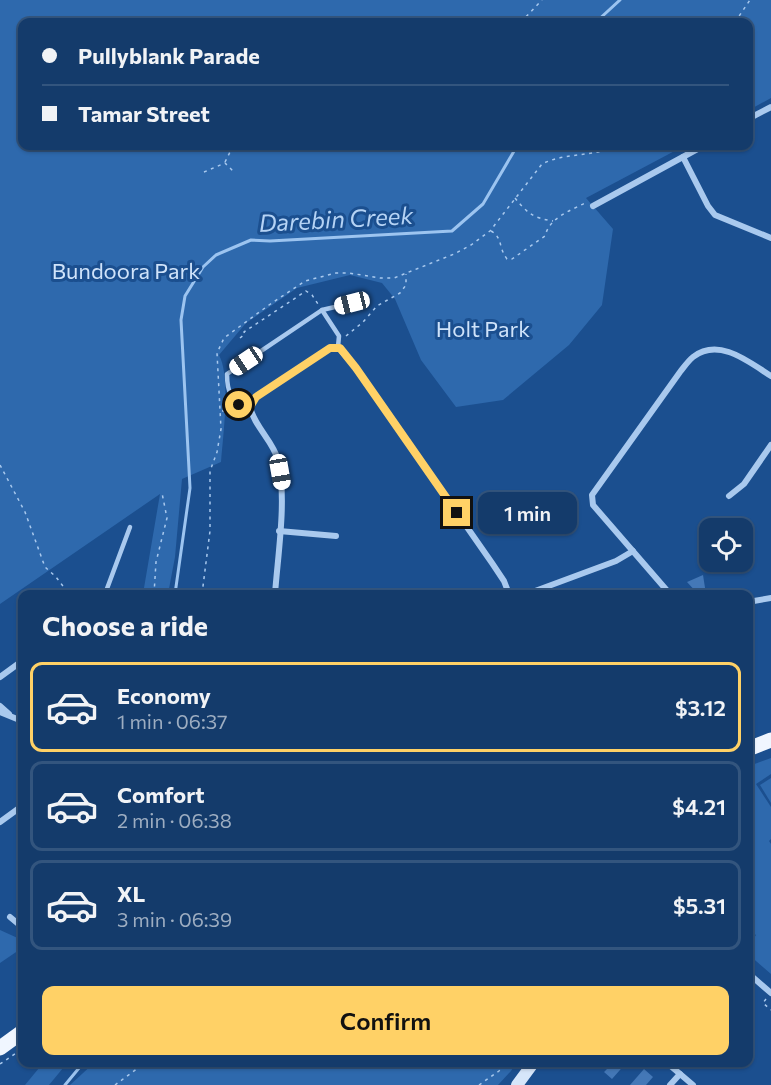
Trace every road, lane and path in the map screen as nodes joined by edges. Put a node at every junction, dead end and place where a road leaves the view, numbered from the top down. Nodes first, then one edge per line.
1 (542, 0) edge
2 (750, 0) edge
3 (525, 18) edge
4 (738, 18) edge
5 (771, 107) edge
6 (753, 116) edge
7 (231, 150) edge
8 (610, 150) edge
9 (696, 150) edge
10 (683, 157) junction
11 (225, 163) junction
12 (233, 171) dead end
13 (204, 172) dead end
14 (515, 198) junction
15 (590, 204) joint
16 (554, 221) junction
17 (490, 231) junction
18 (771, 238) edge
19 (406, 273) junction
20 (352, 303) dead end
21 (322, 310) junction
22 (240, 338) dead end
23 (345, 339) dead end
24 (338, 347) junction
25 (771, 375) edge
26 (250, 407) junction
27 (239, 410) dead end
28 (221, 411) junction
29 (771, 445) edge
30 (0, 465) edge
31 (162, 493) dead end
32 (729, 496) dead end
33 (130, 527) dead end
34 (279, 531) junction
35 (336, 536) dead end
36 (633, 551) junction
37 (66, 590) edge
38 (106, 590) edge
39 (154, 590) edge
40 (203, 590) edge
41 (275, 590) edge
42 (507, 590) edge
43 (538, 590) edge
44 (667, 590) edge
45 (771, 598) edge
46 (753, 601) edge
47 (18, 664) edge
48 (0, 677) edge
49 (0, 706) edge
50 (0, 712) edge
51 (12, 716) junction
52 (18, 719) edge
53 (771, 740) edge
54 (753, 747) edge
55 (18, 809) edge
56 (0, 822) edge
57 (10, 917) dead end
58 (18, 924) edge
59 (753, 978) edge
60 (769, 996) edge
61 (771, 1010) edge
62 (18, 1035) edge
63 (0, 1047) edge
64 (18, 1052) edge
65 (0, 1064) edge
66 (139, 1067) edge
67 (502, 1067) edge
68 (530, 1067) edge
69 (672, 1067) edge
70 (680, 1074) junction
71 (488, 1080) junction
72 (115, 1085) edge
73 (480, 1085) edge
74 (492, 1085) edge
75 (517, 1085) edge
76 (670, 1085) edge
77 (693, 1085) edge

1 - 3 path
2 - 4 path
5 - 6 street
7 - 11 path
8 - 14 path
9 - 10 street
10 - 15 street
10 - 18 street
11 - 12 path
11 - 13 path
14 - 16 path
14 - 17 path
15 - 16 path
16 - 17 path
17 - 19 path
19 - 23 path
19 - 28 path
20 - 21 lane
21 - 22 path
21 - 24 lane
21 - 26 lane
24 - 26 street
24 - 42 street
25 - 36 street
26 - 34 street
27 - 28 path
28 - 40 path
29 - 32 street
30 - 37 path
31 - 39 path
33 - 38 lane
34 - 35 street
34 - 41 street
36 - 43 street
36 - 44 street
45 - 46 street
47 - 48 street
49 - 51 street
50 - 51 street
51 - 52 street
53 - 54 main road
55 - 56 street
57 - 58 street
59 - 60 street
60 - 61 path
62 - 63 main road
64 - 65 path
66 - 72 path
67 - 71 path
68 - 75 street
69 - 70 street
70 - 76 street
70 - 77 street
71 - 73 path
71 - 74 path

